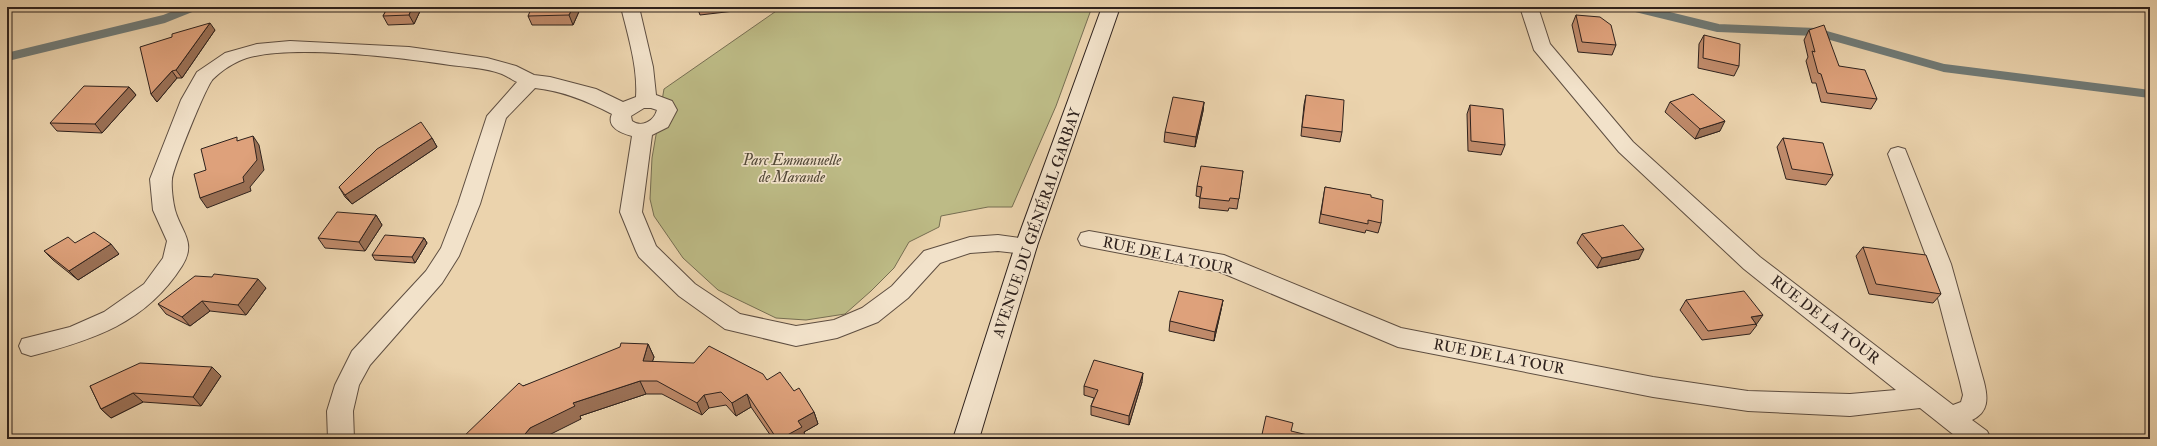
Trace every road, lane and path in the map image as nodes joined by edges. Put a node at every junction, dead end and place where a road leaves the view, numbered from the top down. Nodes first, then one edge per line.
1 (630, 7) edge
2 (1110, 7) edge
3 (1529, 7) edge
4 (530, 81) junction
5 (646, 101) junction
6 (624, 111) junction
7 (643, 130) junction
8 (1898, 154) dead end
9 (1089, 239) dead end
10 (1026, 246) junction
11 (31, 346) dead end
12 (1924, 397) junction
13 (1952, 418) junction
14 (341, 439) edge
15 (966, 439) edge
16 (1978, 439) edge

1 - 5 street
2 - 10 street, AVENUE DU GÉNÉRAL GARBAY
3 - 12 street, RUE DE LA TOUR
4 - 6 street
4 - 11 street
4 - 14 street
5 - 6 street
5 - 7 street
6 - 7 street
7 - 10 street
8 - 13 street
9 - 12 street, RUE DE LA TOUR
10 - 15 street, AVENUE DU GÉNÉRAL GARBAY
12 - 13 street, RUE DE LA TOUR
13 - 16 street, RUE DE LA TOUR

